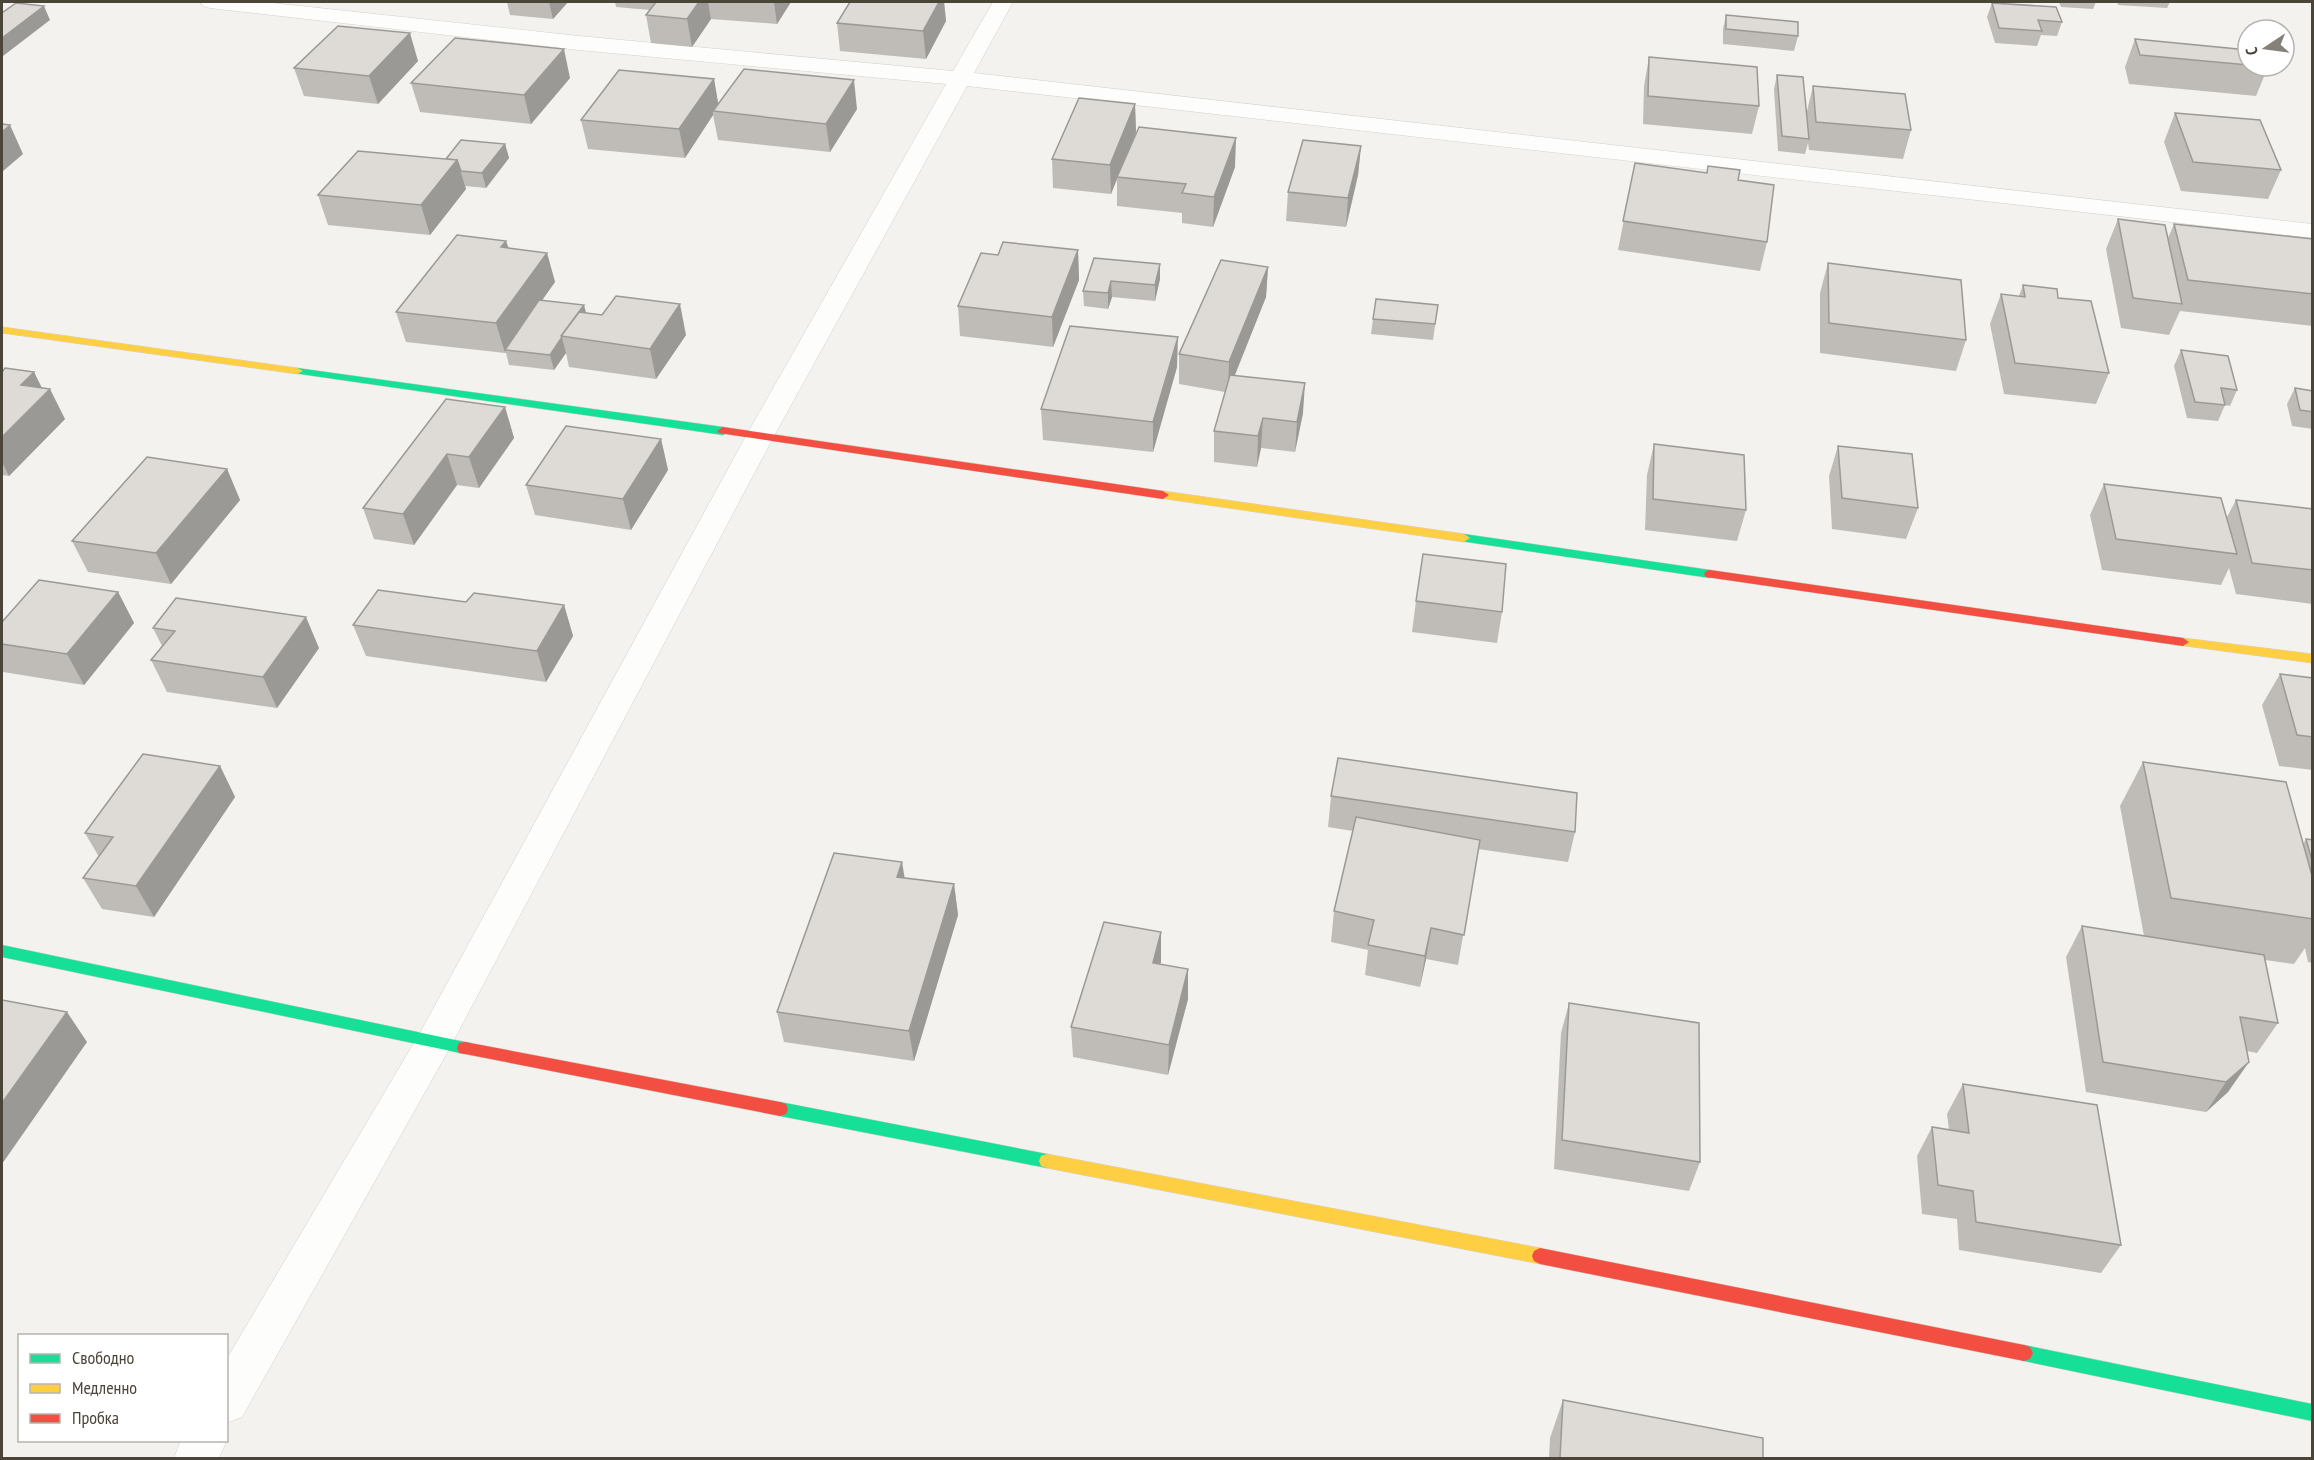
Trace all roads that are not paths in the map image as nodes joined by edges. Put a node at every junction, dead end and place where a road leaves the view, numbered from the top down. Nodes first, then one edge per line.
1 (210, 2) edge
2 (1003, 2) edge
3 (959, 78) junction
4 (2313, 231) edge
5 (2, 330) edge
6 (760, 436) junction
7 (2313, 659) edge
8 (2, 951) edge
9 (434, 1042) junction
10 (228, 1399) edge
11 (2313, 1413) edge
12 (205, 1442) edge
13 (196, 1458) edge

1 - 3 street
2 - 3 street
3 - 4 street
3 - 6 street
5 - 6 street
6 - 7 street
6 - 9 street
8 - 9 street
9 - 10 street
9 - 11 street
12 - 13 street

